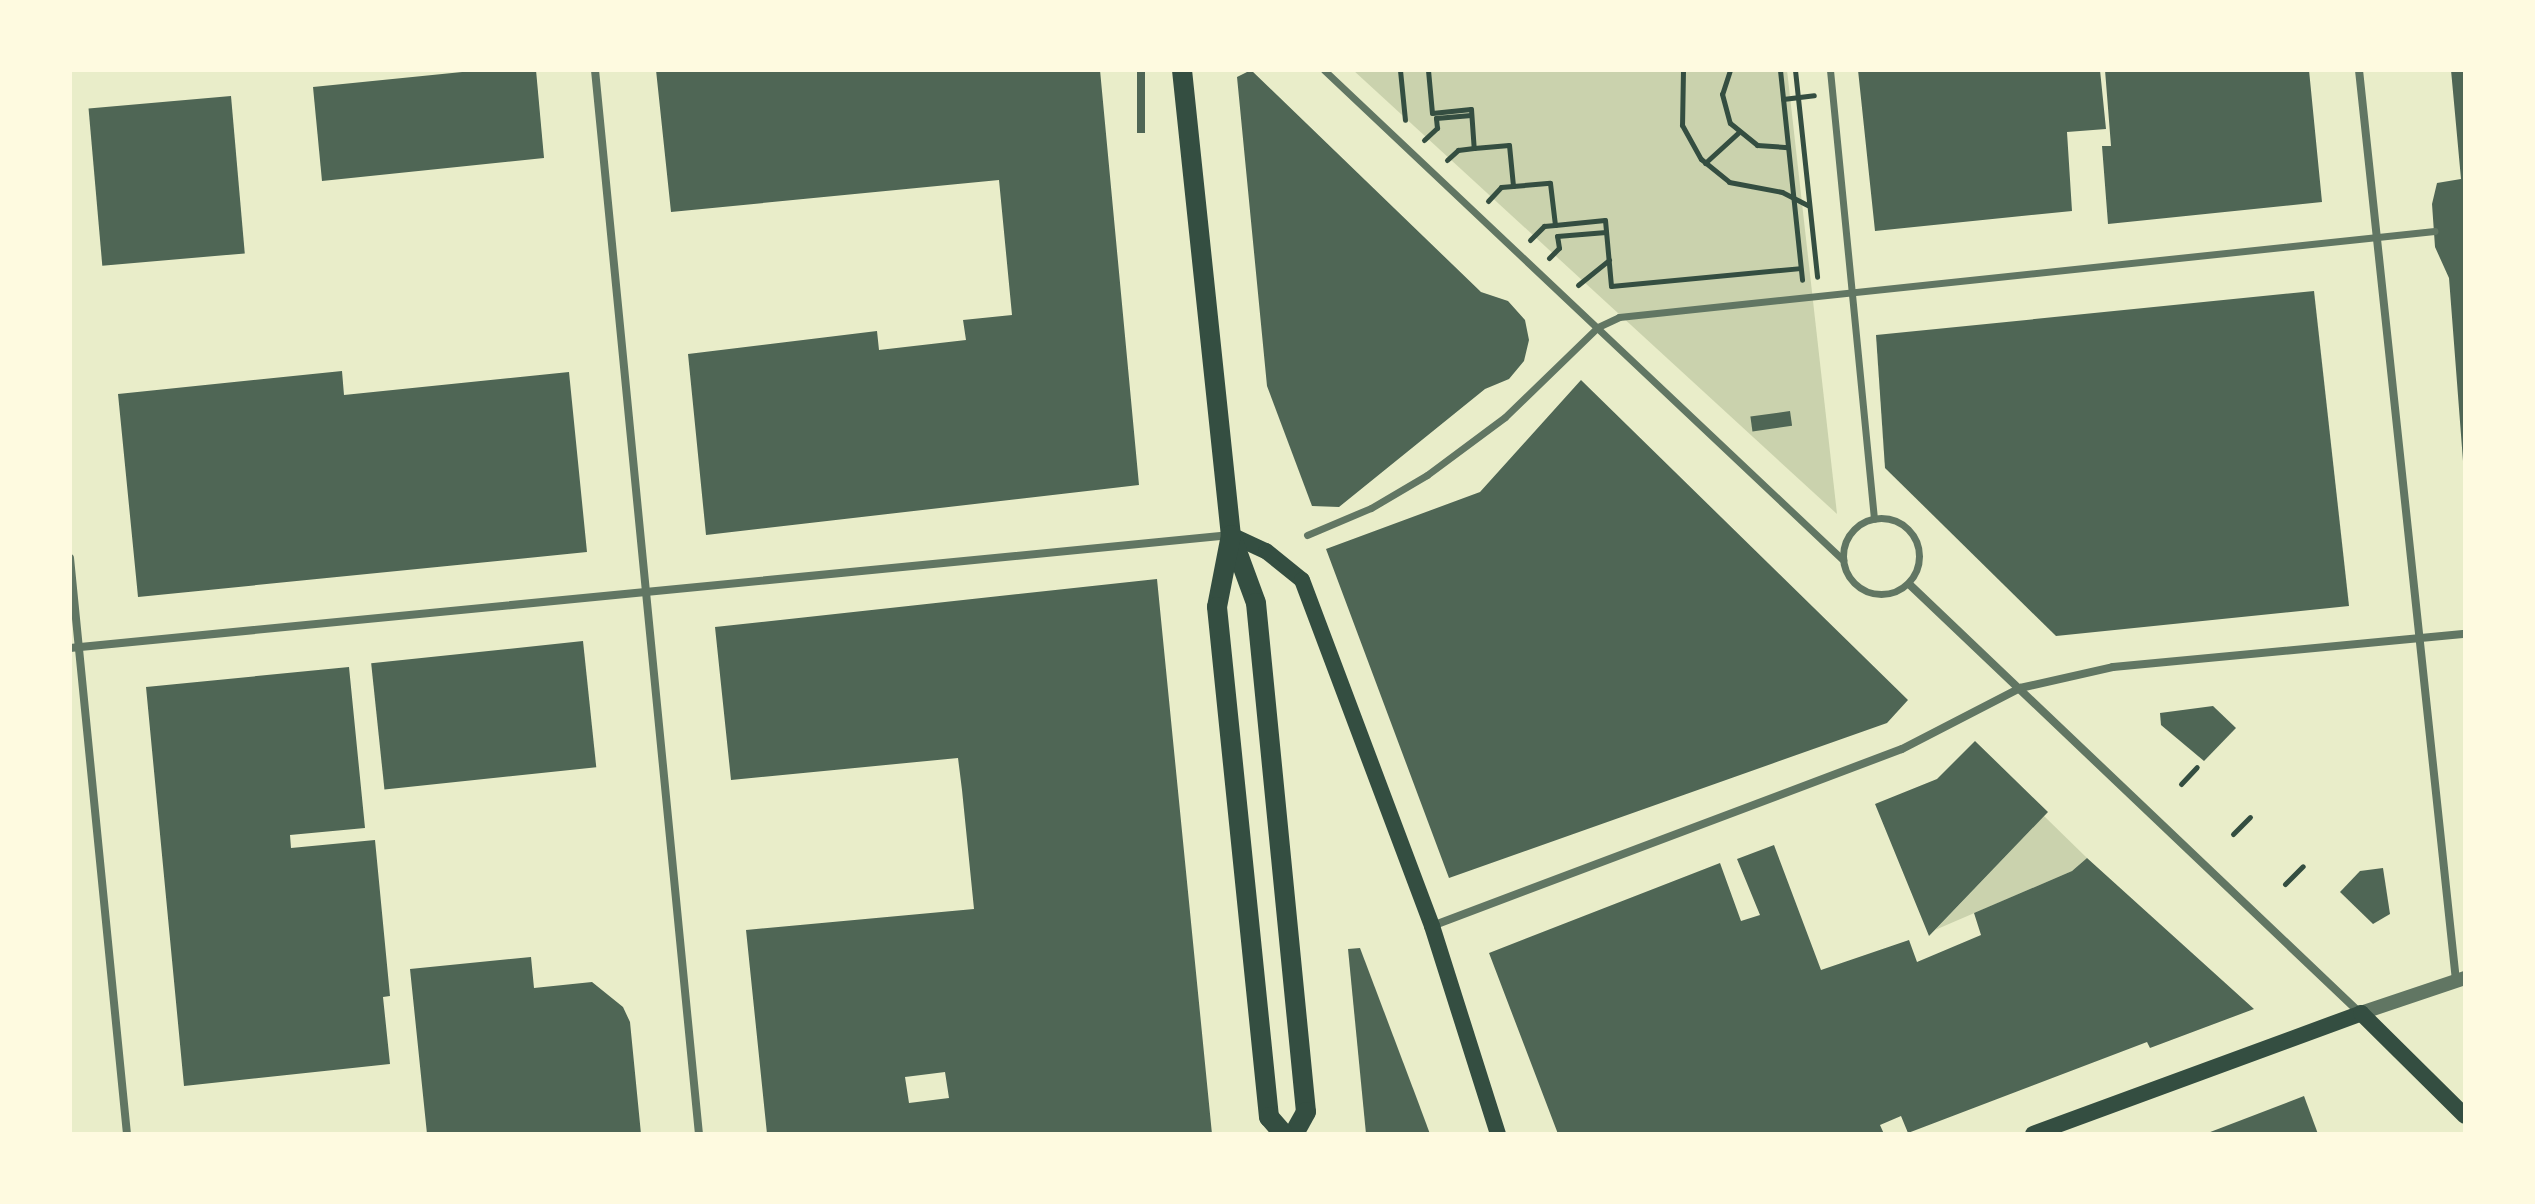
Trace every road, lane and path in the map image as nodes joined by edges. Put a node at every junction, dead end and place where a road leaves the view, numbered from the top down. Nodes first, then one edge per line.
1 (595, 70) edge
2 (1182, 70) edge
3 (1324, 70) edge
4 (1400, 70) edge
5 (1428, 70) edge
6 (1683, 70) edge
7 (1780, 70) edge
8 (1795, 70) edge
9 (1830, 70) edge
10 (2359, 70) edge
11 (1727, 71) edge
12 (1832, 93) junction
13 (1798, 97) junction
14 (1783, 99) junction
15 (1471, 115) junction
16 (1738, 133) junction
17 (1788, 147) junction
18 (1410, 148) junction
19 (1474, 148) junction
20 (1458, 150) dead end
21 (1705, 163) junction
22 (1513, 186) junction
23 (1501, 187) dead end
24 (1793, 198) junction
25 (1809, 205) junction
26 (1555, 225) junction
27 (1544, 226) dead end
28 (2434, 231) dead end
29 (1606, 232) junction
30 (2376, 238) junction
31 (1609, 260) junction
32 (1538, 270) junction
33 (1716, 276) junction
34 (1639, 284) junction
35 (1717, 290) dead end
36 (1851, 290) junction
37 (1819, 294) junction
38 (1567, 297) junction
39 (1641, 297) dead end
40 (1598, 327) junction
41 (1874, 519) junction
42 (1231, 535) junction
43 (1307, 535) dead end
44 (70, 558) edge
45 (1843, 560) junction
46 (1909, 584) junction
47 (647, 591) junction
48 (2465, 634) edge
49 (2421, 638) junction
50 (74, 647) edge
51 (2020, 688) junction
52 (2197, 767) dead end
53 (2181, 784) dead end
54 (2250, 817) dead end
55 (2233, 834) dead end
56 (2303, 866) dead end
57 (2285, 884) dead end
58 (1432, 926) junction
59 (2460, 979) edge
60 (2361, 1013) junction
61 (2465, 1116) edge
62 (127, 1134) edge
63 (699, 1134) edge
64 (1284, 1134) edge
65 (1294, 1134) edge
66 (1498, 1134) edge
67 (2033, 1134) edge

1 - 47 street
2 - 42 main road
3 - 18 street
4 - 18 path
5 - 15 path
6 - 21 path
7 - 14 path
8 - 13 path
9 - 12 street
10 - 30 street
11 - 16 path
12 - 13 path
12 - 36 street
13 - 14 path
13 - 25 path
14 - 17 path
15 - 18 path
15 - 19 path
16 - 17 path
16 - 21 path
17 - 24 path
18 - 32 street
19 - 20 path
19 - 22 path
21 - 24 path
22 - 23 path
22 - 26 path
24 - 25 path
24 - 33 path
25 - 37 path
26 - 27 path
26 - 29 path
28 - 30 street
29 - 31 path
29 - 32 path
30 - 36 street
30 - 49 street
31 - 34 path
31 - 38 path
32 - 38 street
33 - 34 path
33 - 35 path
34 - 39 path
36 - 37 street
36 - 41 street
37 - 40 street
38 - 40 street
40 - 43 street
40 - 45 street
41 - 45 street
41 - 46 street
42 - 47 street
42 - 58 main road
42 - 64 main road
42 - 65 main road
44 - 50 street
45 - 46 street
46 - 51 street
47 - 50 street
47 - 63 street
48 - 49 street
49 - 51 street
49 - 59 street
50 - 62 street
51 - 58 street
51 - 60 street
52 - 53 path
54 - 55 path
56 - 57 path
58 - 66 main road
59 - 60 street
60 - 61 main road
60 - 67 main road

